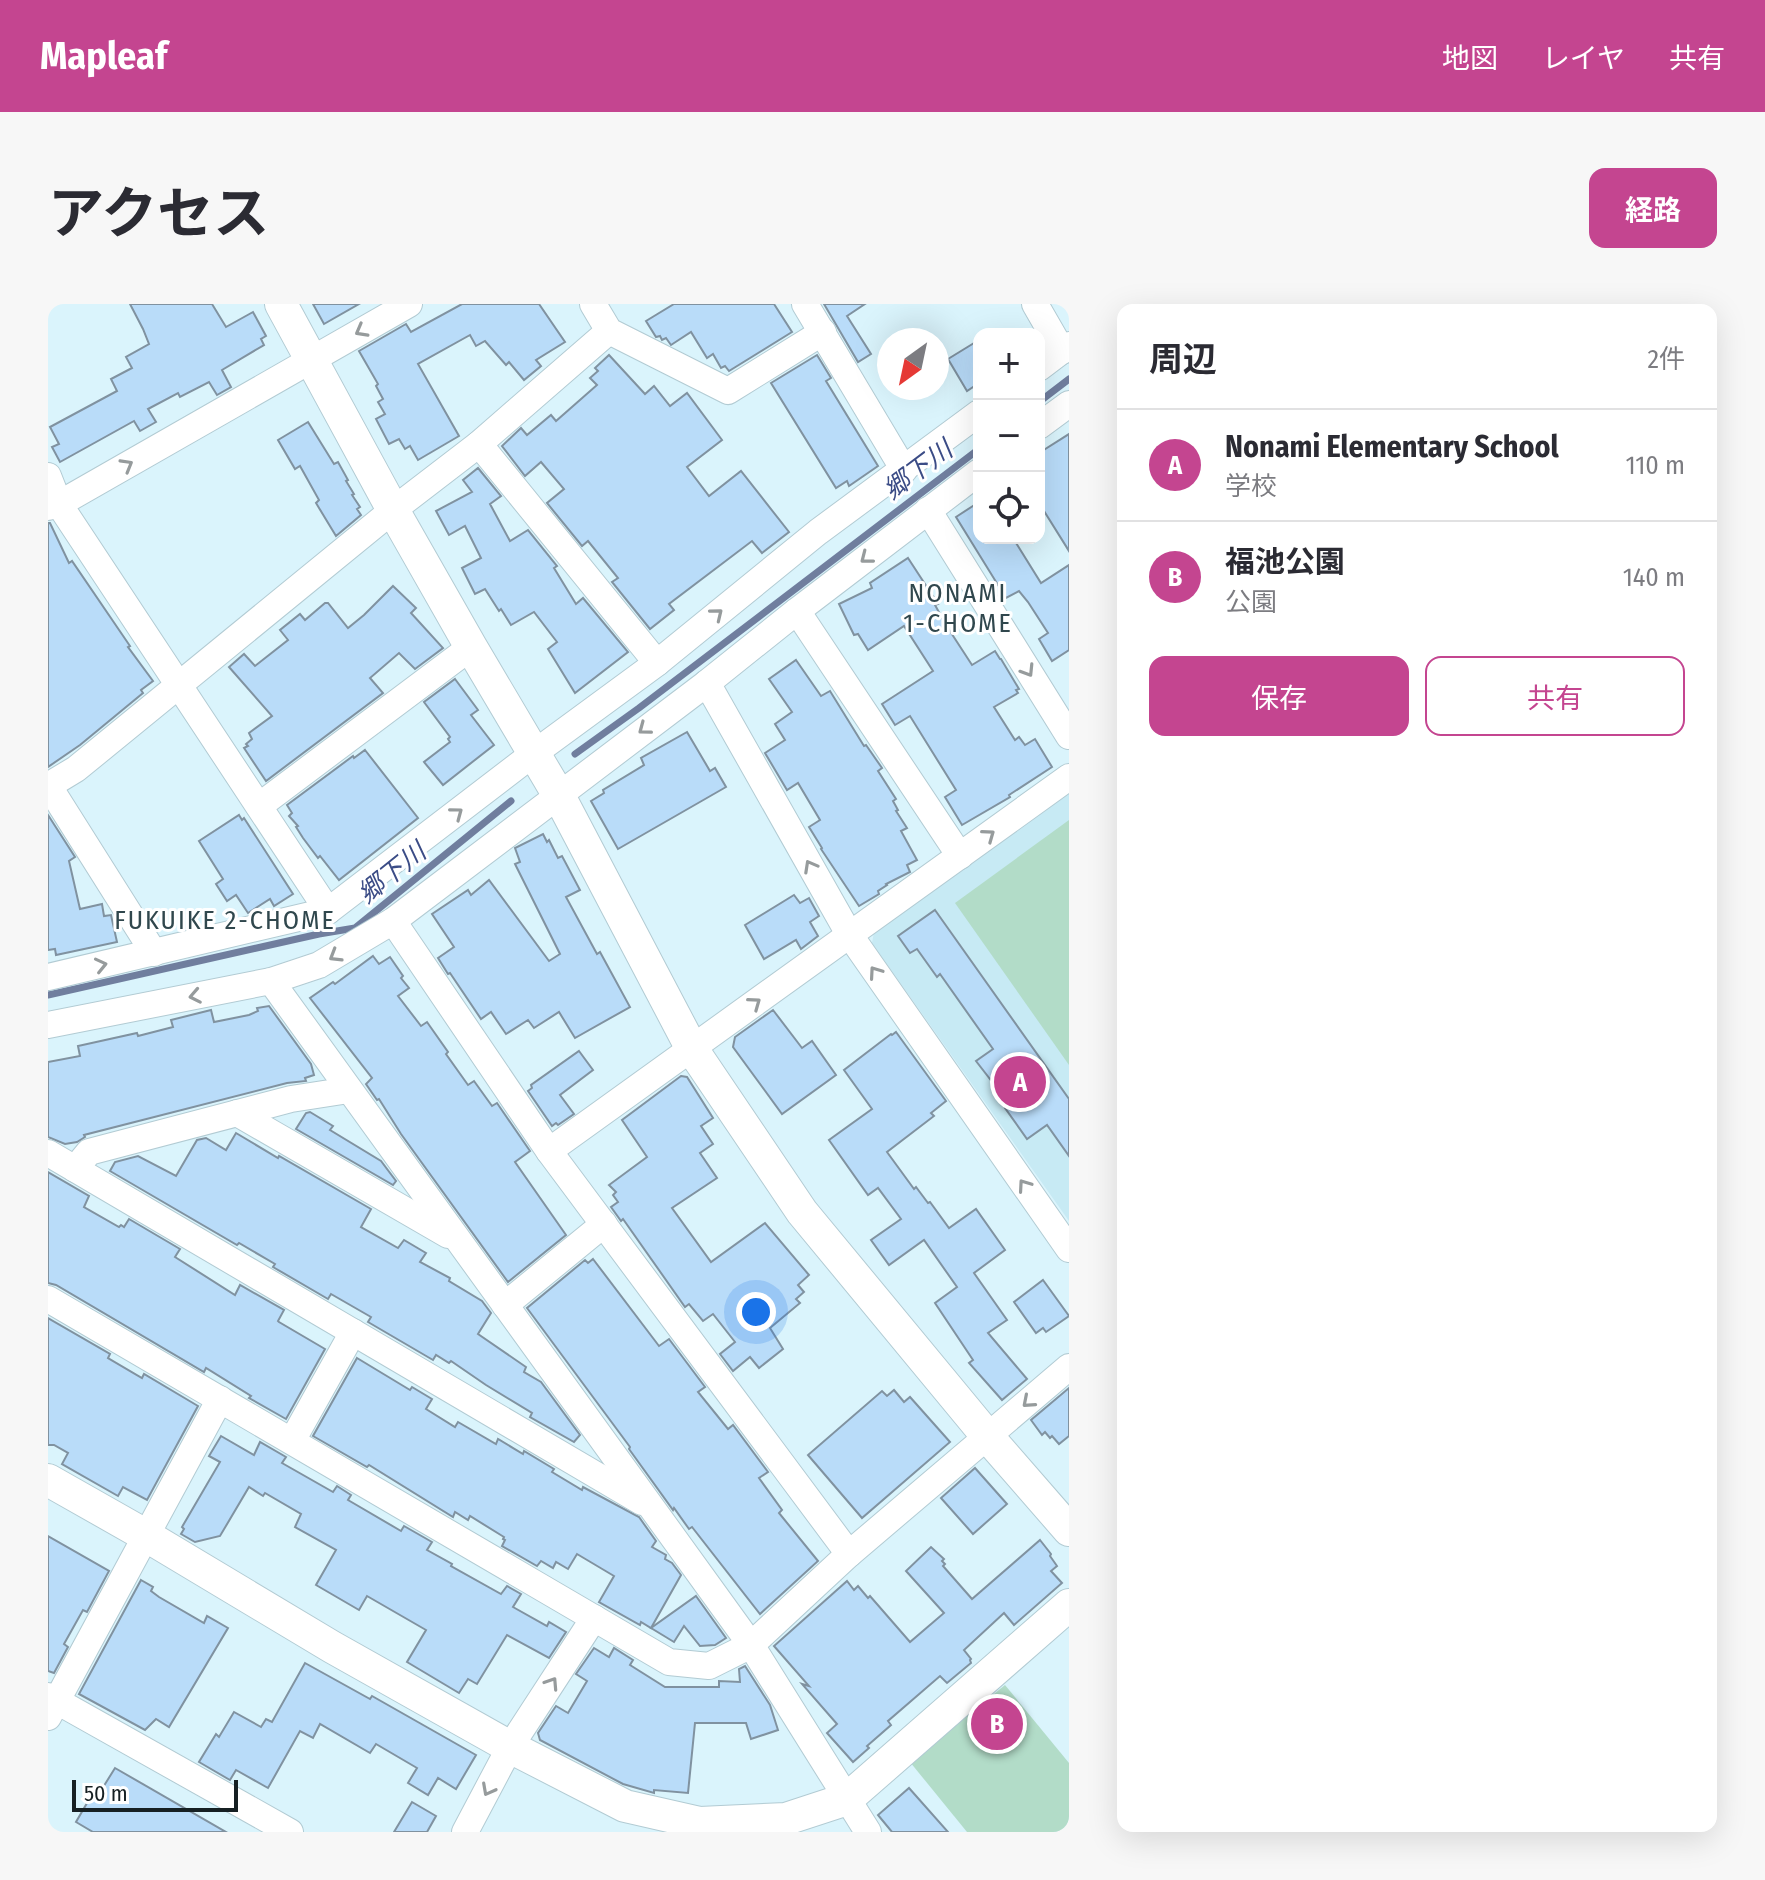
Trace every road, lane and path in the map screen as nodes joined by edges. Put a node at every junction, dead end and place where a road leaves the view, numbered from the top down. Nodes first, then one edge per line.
1 (281, 304) edge
2 (409, 304) edge
3 (593, 304) edge
4 (805, 304) edge
5 (1035, 304) edge
6 (609, 331) junction
7 (823, 332) junction
8 (1065, 348) edge
9 (312, 358) junction
10 (1045, 363) edge
11 (1069, 404) edge
12 (973, 418) edge
13 (1045, 422) edge
14 (479, 444) junction
15 (904, 470) junction
16 (48, 476) edge
17 (973, 476) edge
18 (54, 506) edge
19 (393, 510) junction
20 (928, 510) junction
21 (797, 611) junction
22 (471, 647) junction
23 (657, 663) junction
24 (707, 683) junction
25 (180, 686) junction
26 (1069, 736) edge
27 (533, 754) junction
28 (1069, 777) edge
29 (48, 786) edge
30 (558, 794) junction
31 (259, 806) junction
32 (960, 856) junction
33 (328, 911) junction
34 (393, 921) junction
35 (849, 934) junction
36 (154, 953) junction
37 (48, 977) edge
38 (271, 981) junction
39 (48, 1025) edge
40 (692, 1049) junction
41 (349, 1090) junction
42 (237, 1113) junction
43 (549, 1151) junction
44 (48, 1153) edge
45 (75, 1169) junction
46 (604, 1224) junction
47 (458, 1241) junction
48 (1069, 1249) edge
49 (48, 1299) edge
50 (505, 1305) junction
51 (353, 1332) junction
52 (1069, 1367) edge
53 (220, 1399) junction
54 (988, 1437) junction
55 (292, 1441) junction
56 (48, 1480) edge
57 (651, 1507) junction
58 (1069, 1530) edge
59 (145, 1535) junction
60 (849, 1554) junction
61 (1069, 1605) edge
62 (594, 1618) junction
63 (751, 1645) junction
64 (51, 1705) edge
65 (510, 1747) junction
66 (847, 1799) junction
67 (290, 1832) edge
68 (465, 1832) edge
69 (868, 1832) edge

1 - 9 street
2 -> 9 street
3 - 6 street
4 - 7 street
5 - 8 street
6 - 7 street
6 - 14 street
7 - 15 street
8 - 10 street
18 -> 9 street
9 - 19 street
11 - 13 street
12 - 15 street
14 - 19 street
14 - 23 street
23 -> 15 street
16 - 18 street
17 - 20 street
18 - 25 street
19 - 22 street
19 - 25 street
20 -> 21 street
20 -> 26 street
21 - 24 street
21 - 32 street
22 - 27 street
22 - 31 street
23 - 27 street
24 -> 30 street
35 -> 24 street
25 - 29 street
25 - 31 street
27 - 30 street
33 -> 27 street
32 -> 28 street
29 - 36 street
30 - 34 street
30 - 40 street
31 - 33 street
32 - 35 street
33 - 36 street
34 -> 38 street
34 - 43 street
40 -> 35 street
48 -> 35 street
37 -> 36 street
38 -> 39 street
38 - 41 street
40 - 43 street
40 - 54 street
41 - 42 street
41 - 47 street
42 - 45 street
42 - 47 street
43 - 46 street
44 - 45 street
45 - 51 street
46 - 50 street
46 - 60 street
47 - 50 street
49 - 53 street
50 - 57 street
51 - 55 street
51 - 57 street
52 -> 54 street
53 - 55 street
53 - 59 street
54 - 58 street
54 - 60 street
55 - 62 street
56 - 59 street
57 - 63 street
59 - 64 street
59 - 65 street
60 - 63 street
61 - 66 street
62 - 63 street
65 -> 62 street
63 - 66 street
64 - 67 street
65 - 66 street
65 -> 68 street
66 - 69 street

